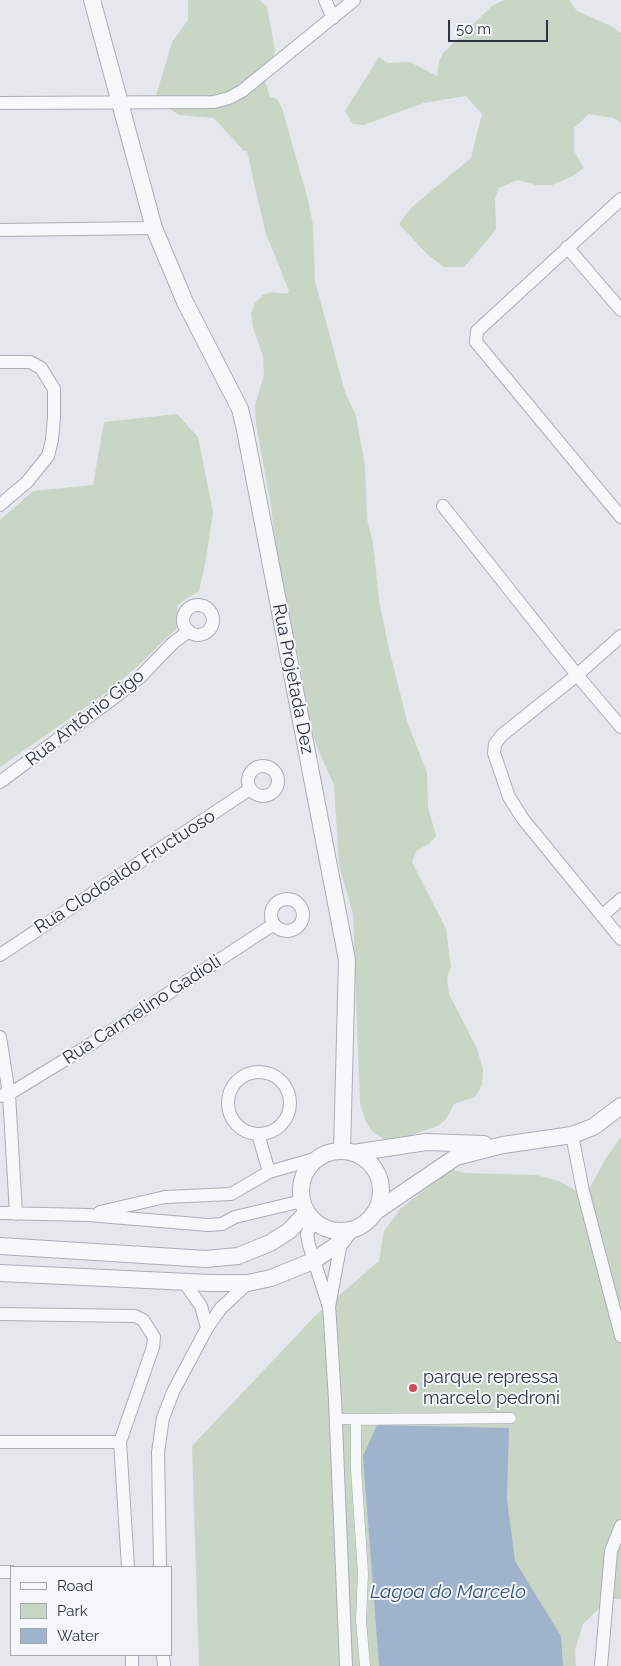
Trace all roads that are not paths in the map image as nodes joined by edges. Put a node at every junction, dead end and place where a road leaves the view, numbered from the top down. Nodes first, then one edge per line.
1 (92, 0) edge
2 (325, 0) edge
3 (354, 0) edge
4 (333, 18) junction
5 (121, 102) junction
6 (0, 103) edge
7 (621, 199) edge
8 (154, 228) junction
9 (0, 230) edge
10 (566, 247) junction
11 (621, 310) edge
12 (0, 362) edge
13 (0, 505) edge
14 (444, 506) dead end
15 (621, 517) edge
16 (189, 631) dead end
17 (621, 636) edge
18 (577, 675) junction
19 (621, 727) edge
20 (0, 782) edge
21 (250, 789) dead end
22 (621, 899) edge
23 (602, 916) junction
24 (274, 924) dead end
25 (621, 939) edge
26 (0, 955) edge
27 (0, 1037) edge
28 (5, 1095) edge
29 (621, 1106) edge
30 (258, 1134) junction
31 (572, 1135) junction
32 (503, 1145) junction
33 (348, 1152) junction
34 (318, 1158) junction
35 (269, 1172) junction
36 (231, 1194) junction
37 (308, 1211) junction
38 (375, 1212) junction
39 (0, 1213) edge
40 (16, 1214) junction
41 (88, 1215) junction
42 (235, 1217) junction
43 (346, 1236) junction
44 (0, 1246) edge
45 (313, 1260) junction
46 (0, 1273) edge
47 (184, 1282) junction
48 (248, 1283) junction
49 (329, 1308) junction
50 (0, 1314) edge
51 (207, 1328) junction
52 (621, 1336) edge
53 (336, 1420) junction
54 (0, 1442) edge
55 (120, 1442) junction
56 (621, 1526) edge
57 (128, 1566) edge
58 (160, 1566) edge
59 (346, 1666) edge
60 (365, 1666) edge
61 (601, 1666) edge

1 - 5 street, Rua Projetada Dez
2 - 4 street
3 - 4 street
4 - 5 street
5 - 6 street
5 - 8 street, Rua Projetada Dez
7 - 10 street
8 - 9 street
8 - 33 street, Rua Projetada Dez
10 - 11 street
10 - 15 street
12 - 13 street
14 - 18 street
16 - 20 street, Rua Antônio Gigo
17 - 18 street
18 - 19 street
18 - 23 street
21 - 26 street, Rua Clodoaldo Fructuoso
22 - 23 street
23 - 25 street
24 - 28 street, Rua Carmelino Gadioli
27 - 28 street
28 - 40 street
29 - 31 street
30 - 30 street
30 - 35 street
31 - 32 street
31 - 52 street
32 - 33 street
32 - 38 street
33 - 34 street
33 - 38 street
34 - 35 street
34 - 37 street
35 - 36 street
36 - 41 street
36 - 42 street
37 - 42 street
37 - 43 street
37 - 44 street
37 - 45 street
38 - 43 street
39 - 40 street
40 - 41 street
41 - 42 street
43 - 45 street
43 - 49 street
45 - 48 street
45 - 49 street
46 - 47 street
47 - 48 street
47 - 51 street
48 - 51 street
49 - 53 street
50 - 55 street
51 - 58 street
53 - 59 street
53 - 60 street
54 - 55 street
55 - 57 street
56 - 61 street

